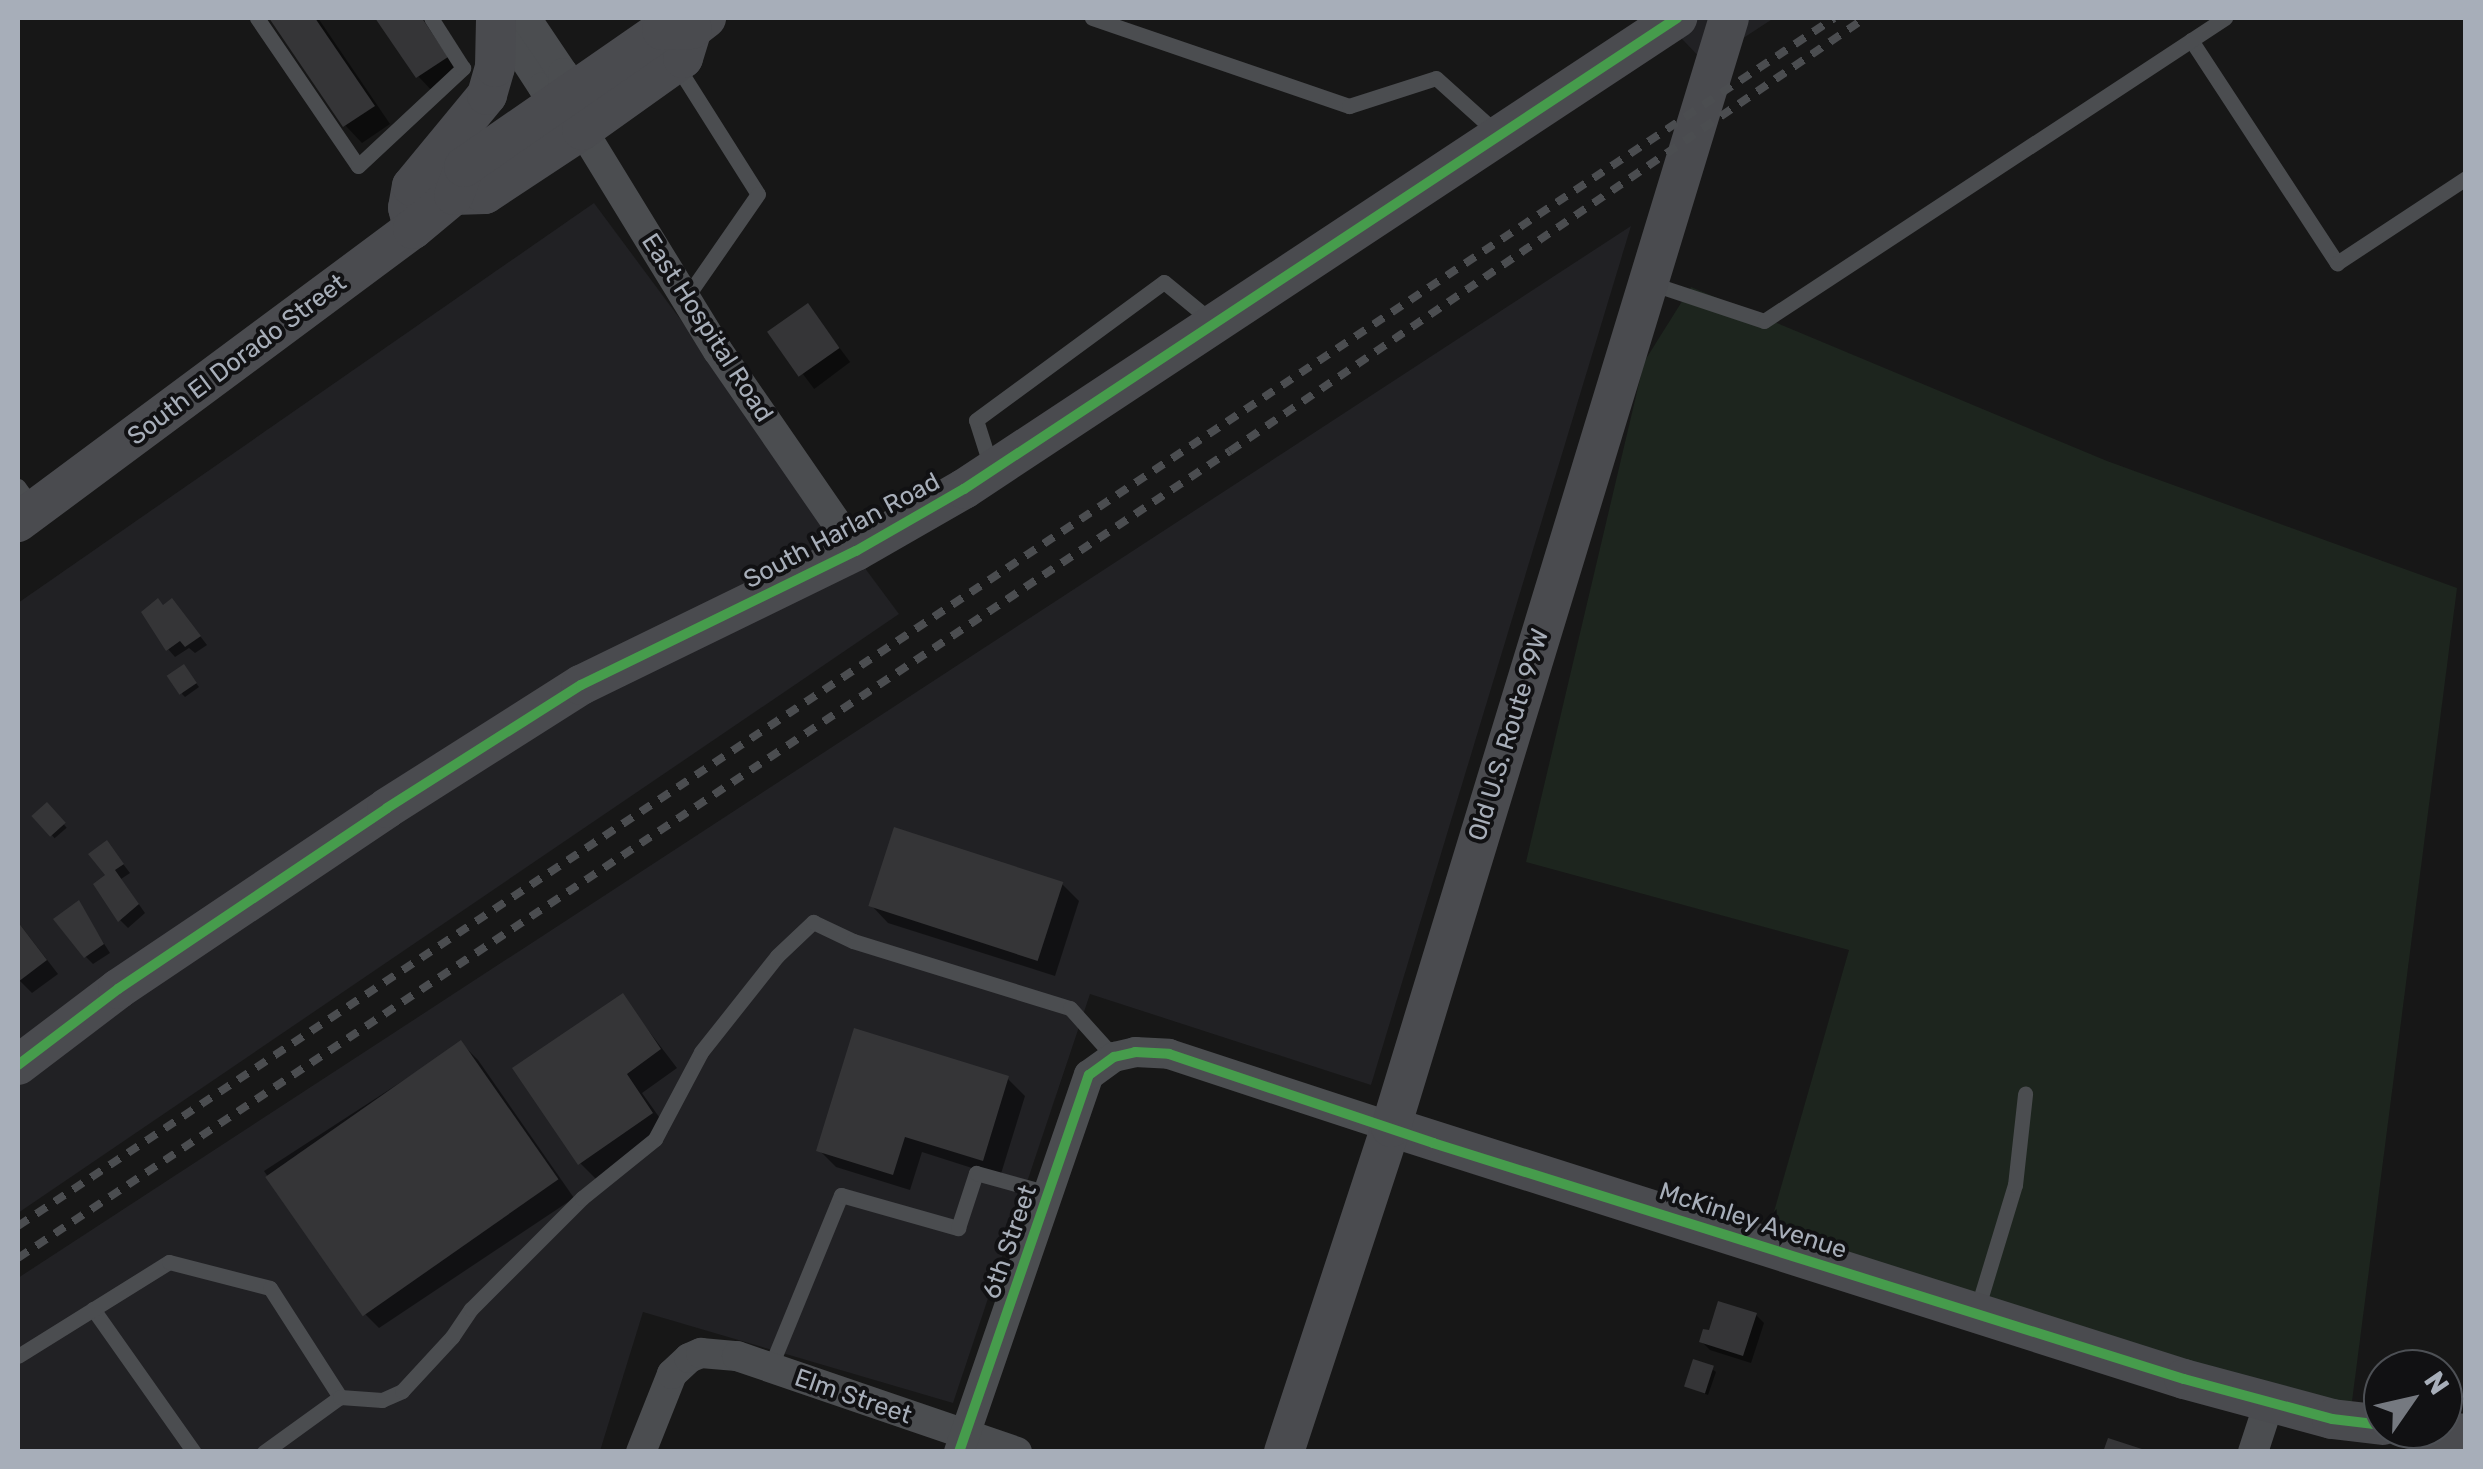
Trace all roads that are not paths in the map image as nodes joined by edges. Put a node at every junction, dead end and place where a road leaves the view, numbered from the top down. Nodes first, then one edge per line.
1 (257, 18) edge
2 (453, 18) edge
3 (497, 18) edge
4 (526, 18) edge
5 (1092, 18) edge
6 (1676, 18) edge
7 (1729, 18) edge
8 (2225, 18) edge
9 (434, 22) edge
10 (691, 36) edge
11 (2190, 40) junction
12 (573, 115) junction
13 (1499, 135) junction
14 (2466, 178) edge
15 (412, 229) junction
16 (1650, 283) junction
17 (686, 298) junction
18 (1214, 323) junction
19 (992, 470) junction
20 (23, 506) edge
21 (856, 550) junction
22 (1114, 1057) junction
23 (18, 1066) edge
24 (2025, 1094) dead end
25 (1391, 1127) junction
26 (1048, 1193) junction
27 (93, 1309) junction
28 (1976, 1313) junction
29 (18, 1356) edge
30 (770, 1368) junction
31 (340, 1397) junction
32 (2269, 1403) junction
33 (2363, 1423) edge
34 (961, 1444) edge
35 (194, 1452) edge
36 (264, 1452) edge
37 (641, 1452) edge
38 (1017, 1452) edge
39 (1284, 1452) edge
40 (2253, 1452) edge

1 - 9 lane
2 - 9 lane
3 - 12 street
3 - 15 street
4 - 12 street
5 - 13 lane
6 - 13 street, South Harlan Road
7 - 16 street, Old U.S. Route 99W
8 - 11 lane
10 - 12 street, South El Dorado Street
10 - 17 lane
11 - 14 lane
11 - 16 lane
12 - 15 street, South El Dorado Street
12 - 17 street, East Hospital Road
13 - 18 street, South Harlan Road
15 - 20 street, South El Dorado Street
16 - 25 street, Old U.S. Route 99W
17 - 21 street, East Hospital Road
18 - 19 street, South Harlan Road
18 - 19 lane
19 - 21 street, South Harlan Road
21 - 23 street, South Harlan Road
22 - 25 street, McKinley Avenue
22 - 26 street, 6th Street
22 - 31 lane
24 - 28 lane
25 - 28 street, McKinley Avenue
25 - 39 street, Old U.S. Route 99W
26 - 30 lane
26 - 34 street, 6th Street
27 - 29 lane
27 - 31 lane
27 - 35 lane
28 - 32 street, McKinley Avenue
30 - 34 street, Elm Street
30 - 37 street, Elm Street
31 - 36 lane
32 - 33 street, McKinley Avenue
32 - 40 street
34 - 38 street, Elm Street

